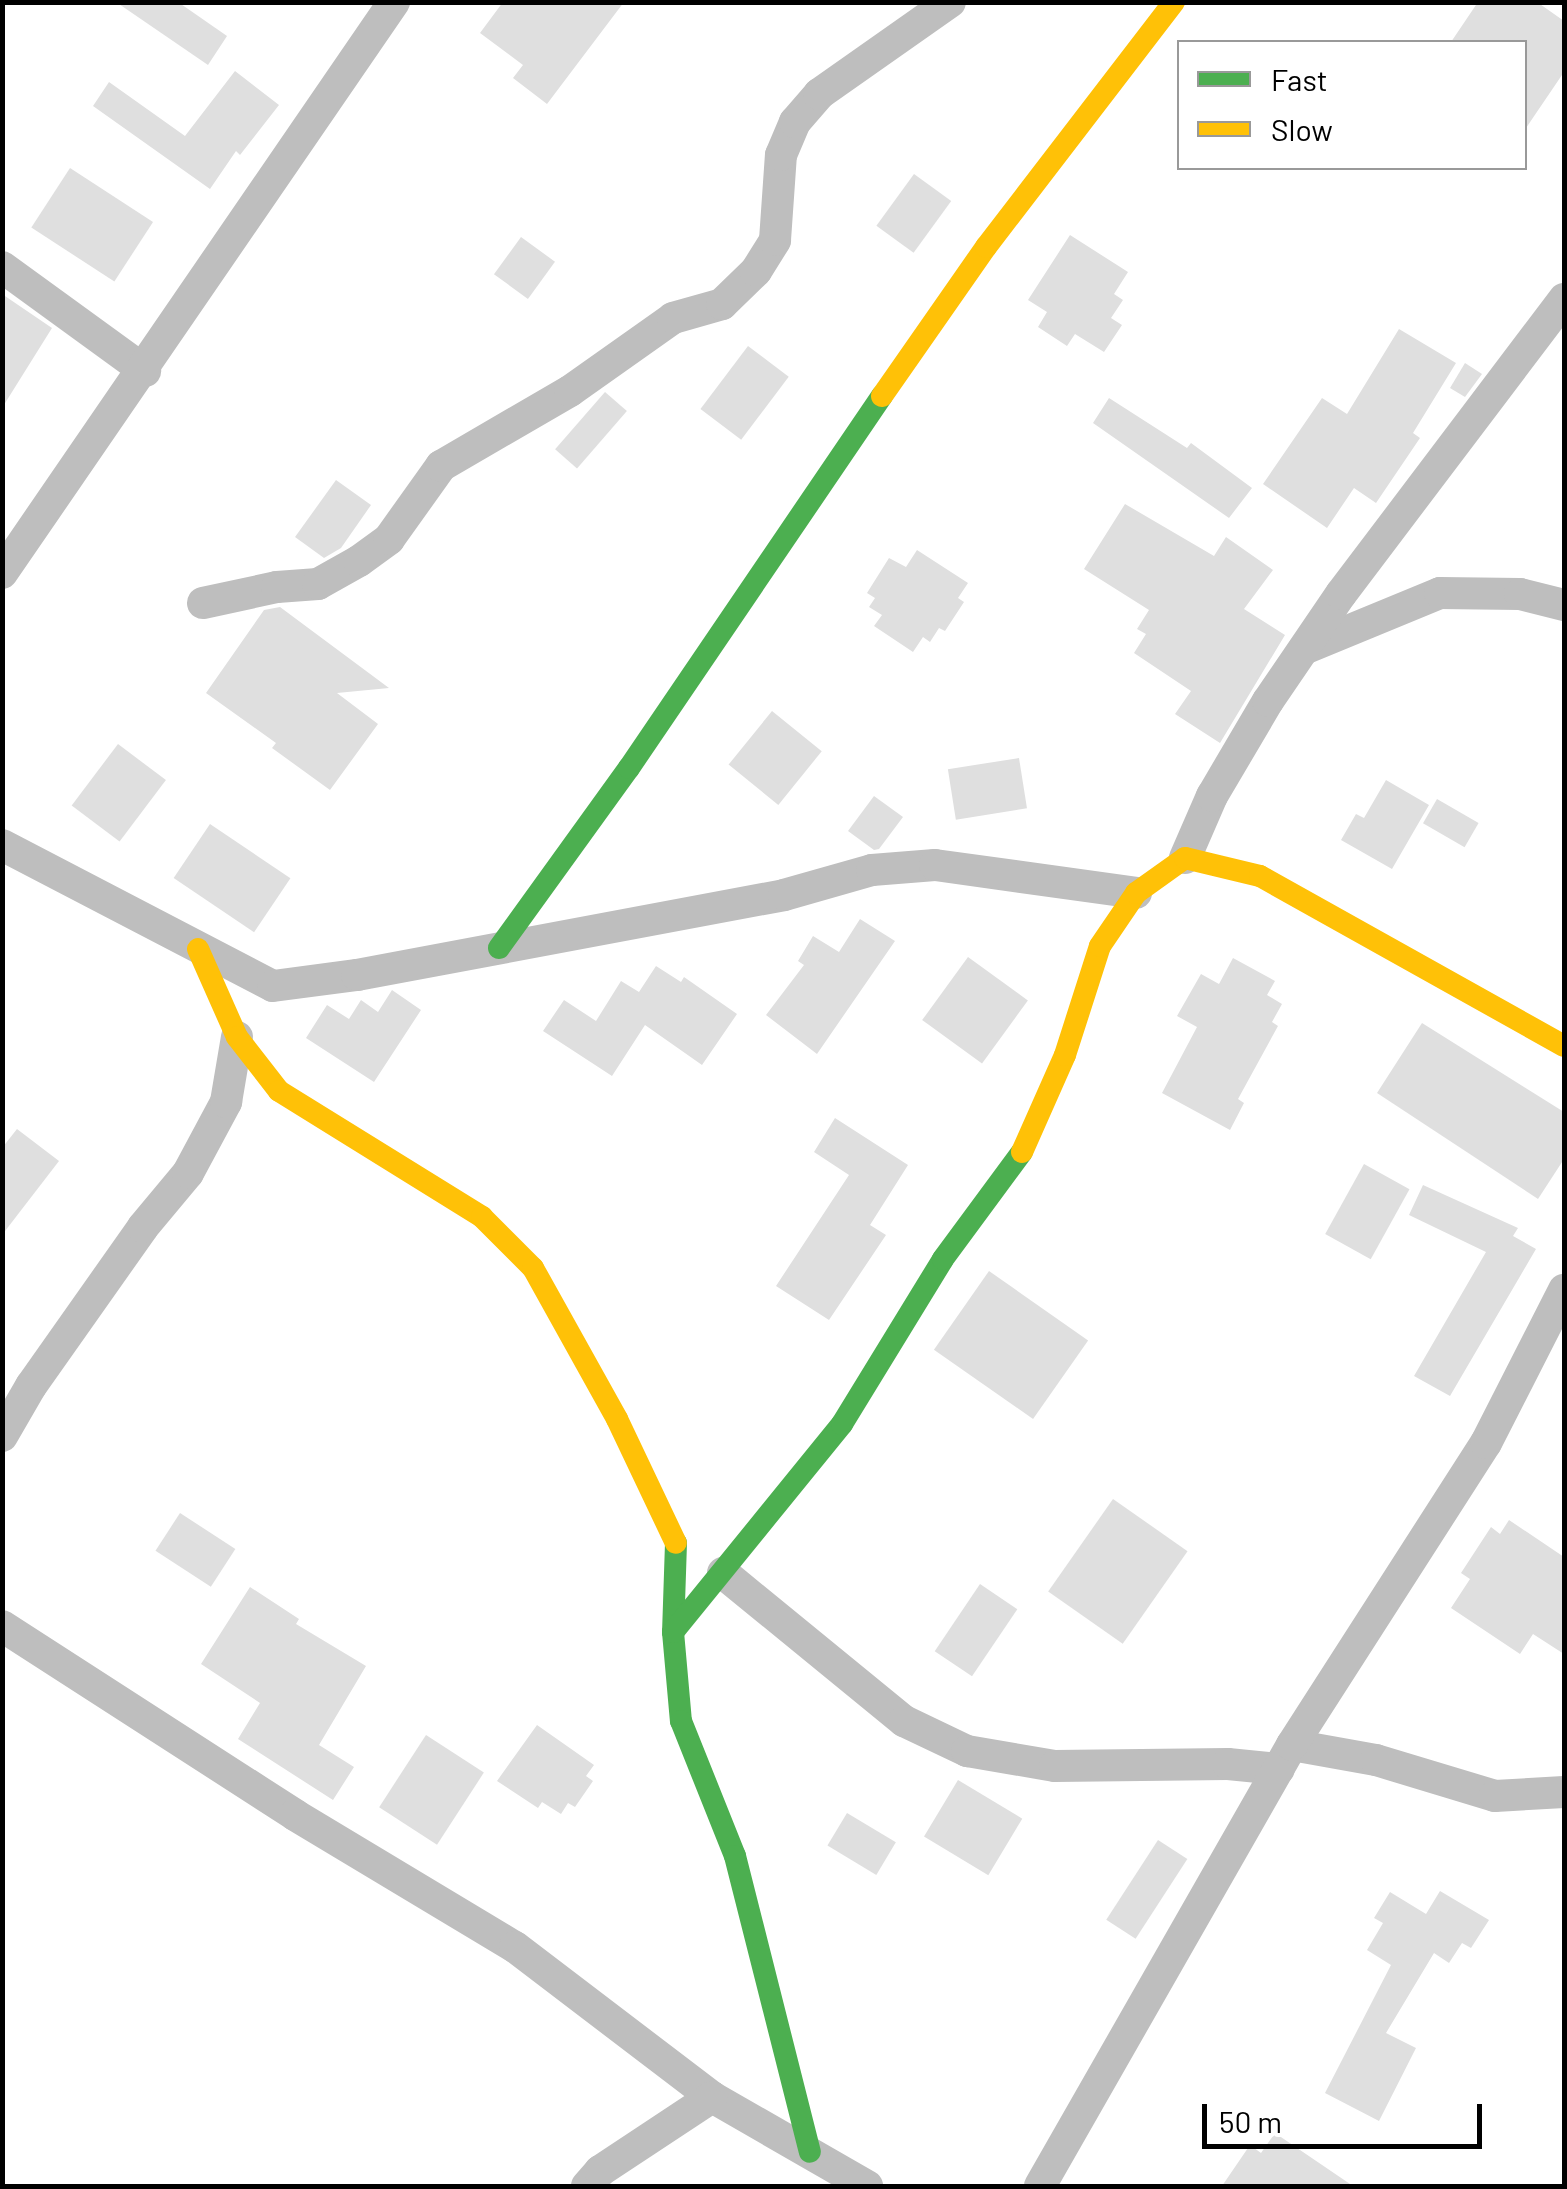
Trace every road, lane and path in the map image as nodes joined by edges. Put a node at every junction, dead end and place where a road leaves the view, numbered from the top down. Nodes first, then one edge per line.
1 (394, 2) edge
2 (950, 2) edge
3 (1174, 2) edge
4 (2, 267) edge
5 (1564, 299) edge
6 (145, 372) junction
7 (2, 574) edge
8 (203, 603) dead end
9 (1564, 604) edge
10 (1304, 649) junction
11 (2, 845) edge
12 (1185, 858) junction
13 (1136, 893) junction
14 (499, 948) junction
15 (198, 949) junction
16 (237, 1037) junction
17 (1564, 1046) edge
18 (1564, 1290) edge
19 (2, 1436) edge
20 (723, 1573) junction
21 (2, 1626) edge
22 (673, 1632) junction
23 (1285, 1757) junction
24 (1564, 1792) edge
25 (712, 2096) junction
26 (810, 2152) junction
27 (587, 2186) edge
28 (867, 2186) edge
29 (1040, 2186) edge

1 - 6 street
2 - 8 street
3 - 14 street
4 - 6 street
5 - 10 street
6 - 7 street
9 - 10 street
10 - 12 street
11 - 15 street
12 - 13 street
12 - 17 street
13 - 14 street
13 - 20 street
14 - 15 street
15 - 16 street
16 - 19 street
16 - 22 street
18 - 23 street
20 - 22 street
20 - 23 street
21 - 25 street
22 - 26 street
23 - 24 street
23 - 29 street
25 - 26 street
25 - 27 street
26 - 28 street

